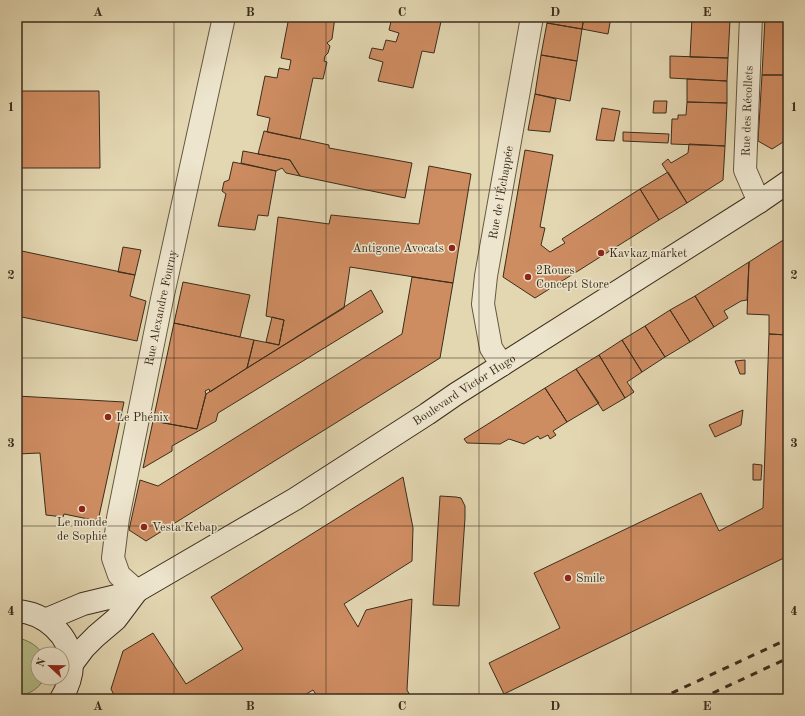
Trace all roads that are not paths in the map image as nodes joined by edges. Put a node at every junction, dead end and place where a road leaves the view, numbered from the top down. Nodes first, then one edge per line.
1 (224, 17) edge
2 (532, 17) edge
3 (751, 17) edge
4 (788, 182) edge
5 (759, 202) junction
6 (502, 365) junction
7 (137, 591) junction
8 (17, 611) edge
9 (45, 620) junction
10 (72, 664) junction
11 (65, 696) edge

1 - 7 street, Rue Alexandre Fourny
2 - 6 street, Rue de l'Échappée
3 - 5 street, Rue des Récollets
4 - 5 street, Boulevard Victor Hugo
5 - 6 street, Boulevard Victor Hugo
6 - 7 street, Boulevard Victor Hugo
7 - 9 street, Boulevard Victor Hugo
7 - 10 street, Boulevard Victor Hugo
8 - 9 street
9 - 10 street
10 - 11 street

